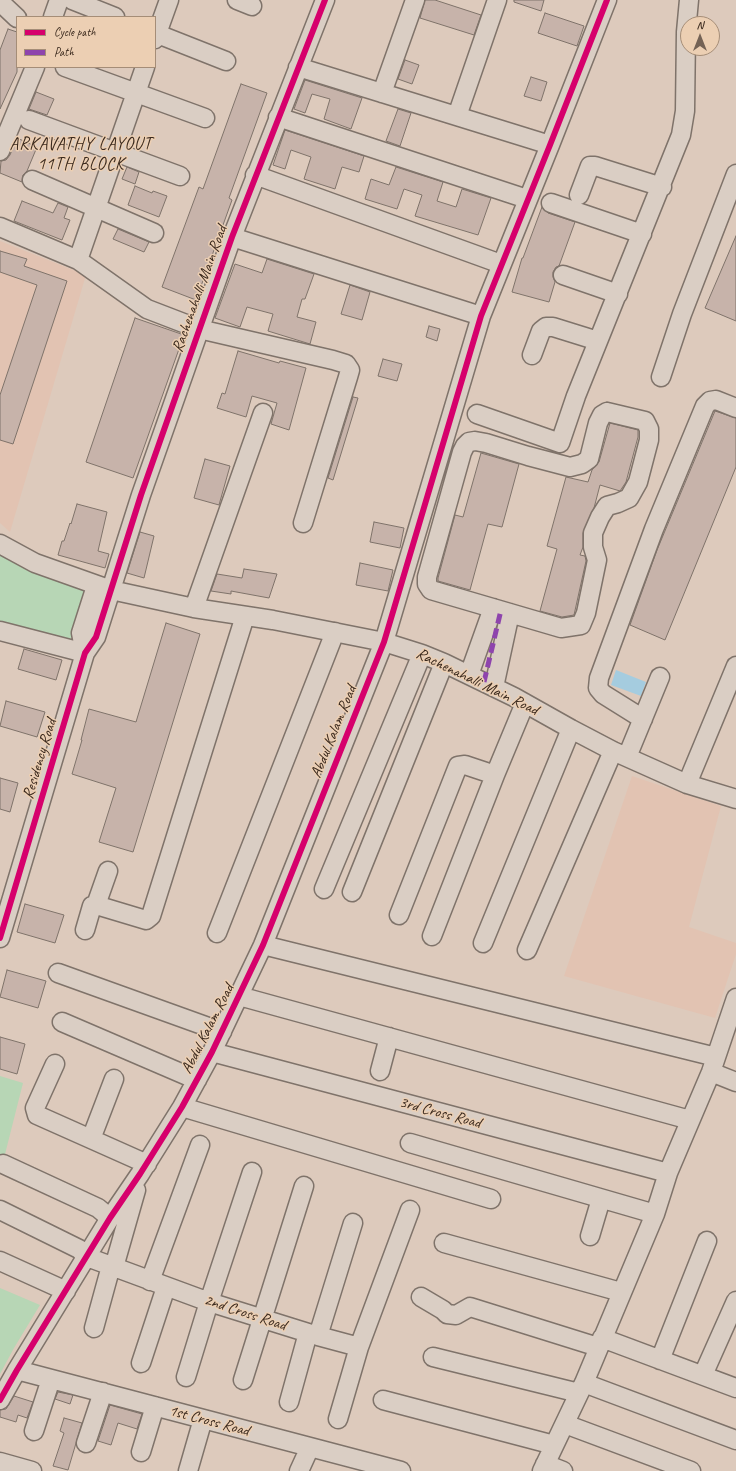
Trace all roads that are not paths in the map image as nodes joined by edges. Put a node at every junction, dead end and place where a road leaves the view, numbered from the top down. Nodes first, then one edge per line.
1 (59, 0) edge
2 (72, 0) edge
3 (169, 0) edge
4 (325, 0) edge
5 (415, 0) edge
6 (497, 0) edge
7 (689, 0) edge
8 (0, 2) edge
9 (600, 2) edge
10 (53, 16) edge
11 (112, 16) edge
12 (16, 17) edge
13 (156, 35) edge
14 (226, 61) dead end
15 (298, 67) junction
16 (35, 68) edge
17 (68, 68) edge
18 (145, 68) edge
19 (136, 93) junction
20 (382, 93) junction
21 (457, 116) junction
22 (278, 117) junction
23 (206, 118) dead end
24 (29, 120) dead end
25 (550, 145) junction
26 (0, 151) edge
27 (116, 152) junction
28 (736, 174) edge
29 (255, 175) junction
30 (180, 176) dead end
31 (32, 180) dead end
32 (662, 186) junction
33 (579, 195) dead end
34 (527, 199) junction
35 (551, 203) dead end
36 (96, 208) junction
37 (0, 226) edge
38 (154, 233) dead end
39 (642, 234) junction
40 (232, 237) junction
41 (78, 260) junction
42 (501, 264) junction
43 (563, 275) dead end
44 (618, 294) junction
45 (481, 316) junction
46 (198, 328) junction
47 (598, 341) junction
48 (532, 355) dead end
49 (661, 377) dead end
50 (736, 408) edge
51 (263, 413) dead end
52 (478, 414) dead end
53 (303, 523) dead end
54 (0, 544) edge
55 (103, 588) junction
56 (194, 608) junction
57 (502, 611) junction
58 (245, 616) junction
59 (0, 631) edge
60 (334, 632) junction
61 (384, 642) junction
62 (85, 653) junction
63 (422, 654) junction
64 (444, 663) junction
65 (736, 666) edge
66 (468, 675) junction
67 (660, 677) dead end
68 (494, 688) junction
69 (525, 703) junction
70 (643, 719) junction
71 (571, 730) junction
72 (620, 754) junction
73 (495, 775) junction
74 (688, 784) junction
75 (736, 799) edge
76 (108, 871) dead end
77 (324, 889) dead end
78 (352, 892) dead end
79 (96, 905) junction
80 (399, 915) dead end
81 (85, 930) dead end
82 (217, 933) dead end
83 (432, 936) dead end
84 (0, 938) edge
85 (483, 943) dead end
86 (263, 945) junction
87 (527, 950) dead end
88 (58, 973) dead end
89 (239, 996) junction
90 (736, 998) edge
91 (62, 1022) dead end
92 (222, 1032) junction
93 (389, 1037) junction
94 (212, 1052) junction
95 (55, 1064) dead end
96 (714, 1064) junction
97 (380, 1071) dead end
98 (114, 1079) dead end
99 (197, 1080) junction
100 (736, 1082) edge
101 (182, 1107) junction
102 (690, 1120) junction
103 (91, 1138) junction
104 (410, 1143) dead end
105 (200, 1145) dead end
106 (3, 1164) dead end
107 (144, 1169) junction
108 (252, 1172) dead end
109 (668, 1173) junction
110 (304, 1186) dead end
111 (491, 1199) dead end
112 (601, 1199) junction
113 (0, 1210) edge
114 (410, 1210) dead end
115 (655, 1214) junction
116 (110, 1218) junction
117 (353, 1223) dead end
118 (590, 1236) dead end
119 (707, 1241) dead end
120 (444, 1243) dead end
121 (87, 1257) junction
122 (0, 1260) edge
123 (112, 1266) junction
124 (158, 1284) junction
125 (66, 1291) junction
126 (621, 1292) junction
127 (421, 1297) dead end
128 (736, 1301) edge
129 (209, 1302) junction
130 (263, 1318) junction
131 (94, 1328) dead end
132 (313, 1335) junction
133 (600, 1343) junction
134 (359, 1347) junction
135 (433, 1357) dead end
136 (660, 1360) junction
137 (142, 1363) dead end
138 (17, 1370) junction
139 (703, 1375) junction
140 (186, 1377) dead end
141 (51, 1379) junction
142 (244, 1380) dead end
143 (581, 1388) junction
144 (736, 1388) edge
145 (103, 1392) junction
146 (0, 1400) edge
147 (383, 1400) dead end
148 (289, 1402) dead end
149 (155, 1406) junction
150 (203, 1419) junction
151 (338, 1419) dead end
152 (565, 1424) junction
153 (34, 1431) dead end
154 (736, 1440) edge
155 (86, 1443) dead end
156 (554, 1445) junction
157 (310, 1447) junction
158 (141, 1452) dead end
159 (0, 1462) edge
160 (352, 1465) edge
161 (543, 1468) edge
162 (32, 1471) edge
163 (188, 1471) edge
164 (299, 1471) edge
165 (401, 1471) edge
166 (563, 1471) edge
167 (691, 1471) edge

1 - 10 street
2 - 11 street
3 - 13 street
4 - 15 street, Rachenahalli Main Road
5 - 20 street
6 - 21 street
7 - 32 street
8 - 12 street
9 - 25 street, Abdul Kalam Road
13 - 14 street
15 - 20 street
15 - 22 street, Rachenahalli Main Road
16 - 26 street
17 - 19 street
18 - 19 street
19 - 23 street
19 - 27 street
20 - 21 street
21 - 25 street
22 - 29 street, Rachenahalli Main Road
22 - 34 street
24 - 27 street
25 - 34 street, Abdul Kalam Road
27 - 30 street
27 - 36 street
28 - 49 street
29 - 40 street, Rachenahalli Main Road
29 - 42 street
31 - 36 street
32 - 33 street
32 - 39 street
34 - 42 street, Abdul Kalam Road
35 - 39 street
36 - 38 street
36 - 41 street
37 - 41 street
39 - 44 street
40 - 45 street
40 - 46 street, Rachenahalli Main Road
41 - 46 street
42 - 45 street, Abdul Kalam Road
43 - 44 street
44 - 47 street
45 - 61 street, Abdul Kalam Road
46 - 53 street
46 - 55 street, Rachenahalli Main Road
47 - 48 street
47 - 52 street
50 - 70 street
51 - 56 street
54 - 55 street, Rachenahalli Main Road
55 - 56 street, Rachenahalli Main Road
55 - 62 street, Residency Road
56 - 58 street, Rachenahalli Main Road
57 - 57 street
57 - 66 street
57 - 68 street
58 - 60 street, Rachenahalli Main Road
58 - 79 street
59 - 62 street
60 - 61 street, Rachenahalli Main Road
60 - 82 street
61 - 63 street, Rachenahalli Main Road
61 - 86 street, Abdul Kalam Road
62 - 84 street, Residency Road
63 - 64 street, Rachenahalli Main Road
63 - 77 street
64 - 66 street, Rachenahalli Main Road
64 - 78 street
65 - 74 street
66 - 68 street, Rachenahalli Main Road
67 - 70 street
68 - 69 street, Rachenahalli Main Road
69 - 71 street, Rachenahalli Main Road
69 - 73 street
70 - 72 street
71 - 72 street, Rachenahalli Main Road
71 - 85 street
72 - 74 street, Rachenahalli Main Road
72 - 87 street
73 - 80 street
73 - 83 street
74 - 75 street, Rachenahalli Main Road
76 - 79 street
79 - 81 street
86 - 89 street, Abdul Kalam Road
86 - 96 street
88 - 92 street
89 - 92 street, Abdul Kalam Road
89 - 93 street
90 - 96 street
91 - 99 street
92 - 94 street, Abdul Kalam Road
93 - 97 street
93 - 102 street
94 - 99 street, Abdul Kalam Road
94 - 109 street, 3rd Cross Road
95 - 103 street
96 - 100 street
96 - 102 street
98 - 103 street
99 - 101 street, Abdul Kalam Road
101 - 107 street, Abdul Kalam Road
101 - 111 street
102 - 109 street
103 - 107 street
104 - 112 street
105 - 124 street
106 - 116 street
107 - 116 street, Abdul Kalam Road
107 - 123 street
108 - 129 street
109 - 115 street
110 - 130 street
112 - 115 street
112 - 118 street
113 - 121 street, 2nd Cross Road
114 - 134 street
115 - 126 street
116 - 121 street, Abdul Kalam Road
117 - 132 street
119 - 136 street
120 - 126 street
121 - 123 street, 2nd Cross Road
121 - 125 street, Abdul Kalam Road
122 - 125 street
123 - 124 street, 2nd Cross Road
123 - 131 street
124 - 129 street, 2nd Cross Road
124 - 137 street
125 - 138 street, Abdul Kalam Road
126 - 133 street
127 - 133 street
128 - 139 street
129 - 130 street, 2nd Cross Road
129 - 140 street
130 - 132 street, 2nd Cross Road
130 - 142 street
132 - 134 street, 2nd Cross Road
132 - 148 street
133 - 136 street
133 - 143 street
134 - 151 street
135 - 143 street
136 - 139 street
138 - 141 street, 1st Cross Road
138 - 146 street, Abdul Kalam Road
139 - 144 street
141 - 145 street, 1st Cross Road
141 - 153 street
143 - 152 street
143 - 154 street
145 - 149 street, 1st Cross Road
145 - 155 street
147 - 156 street
149 - 150 street, 1st Cross Road
149 - 158 street
150 - 157 street, 1st Cross Road
150 - 163 street
152 - 156 street
152 - 167 street
156 - 161 street
157 - 160 street, 1st Cross Road
157 - 164 street
159 - 162 street
160 - 165 street, 1st Cross Road
161 - 166 street

